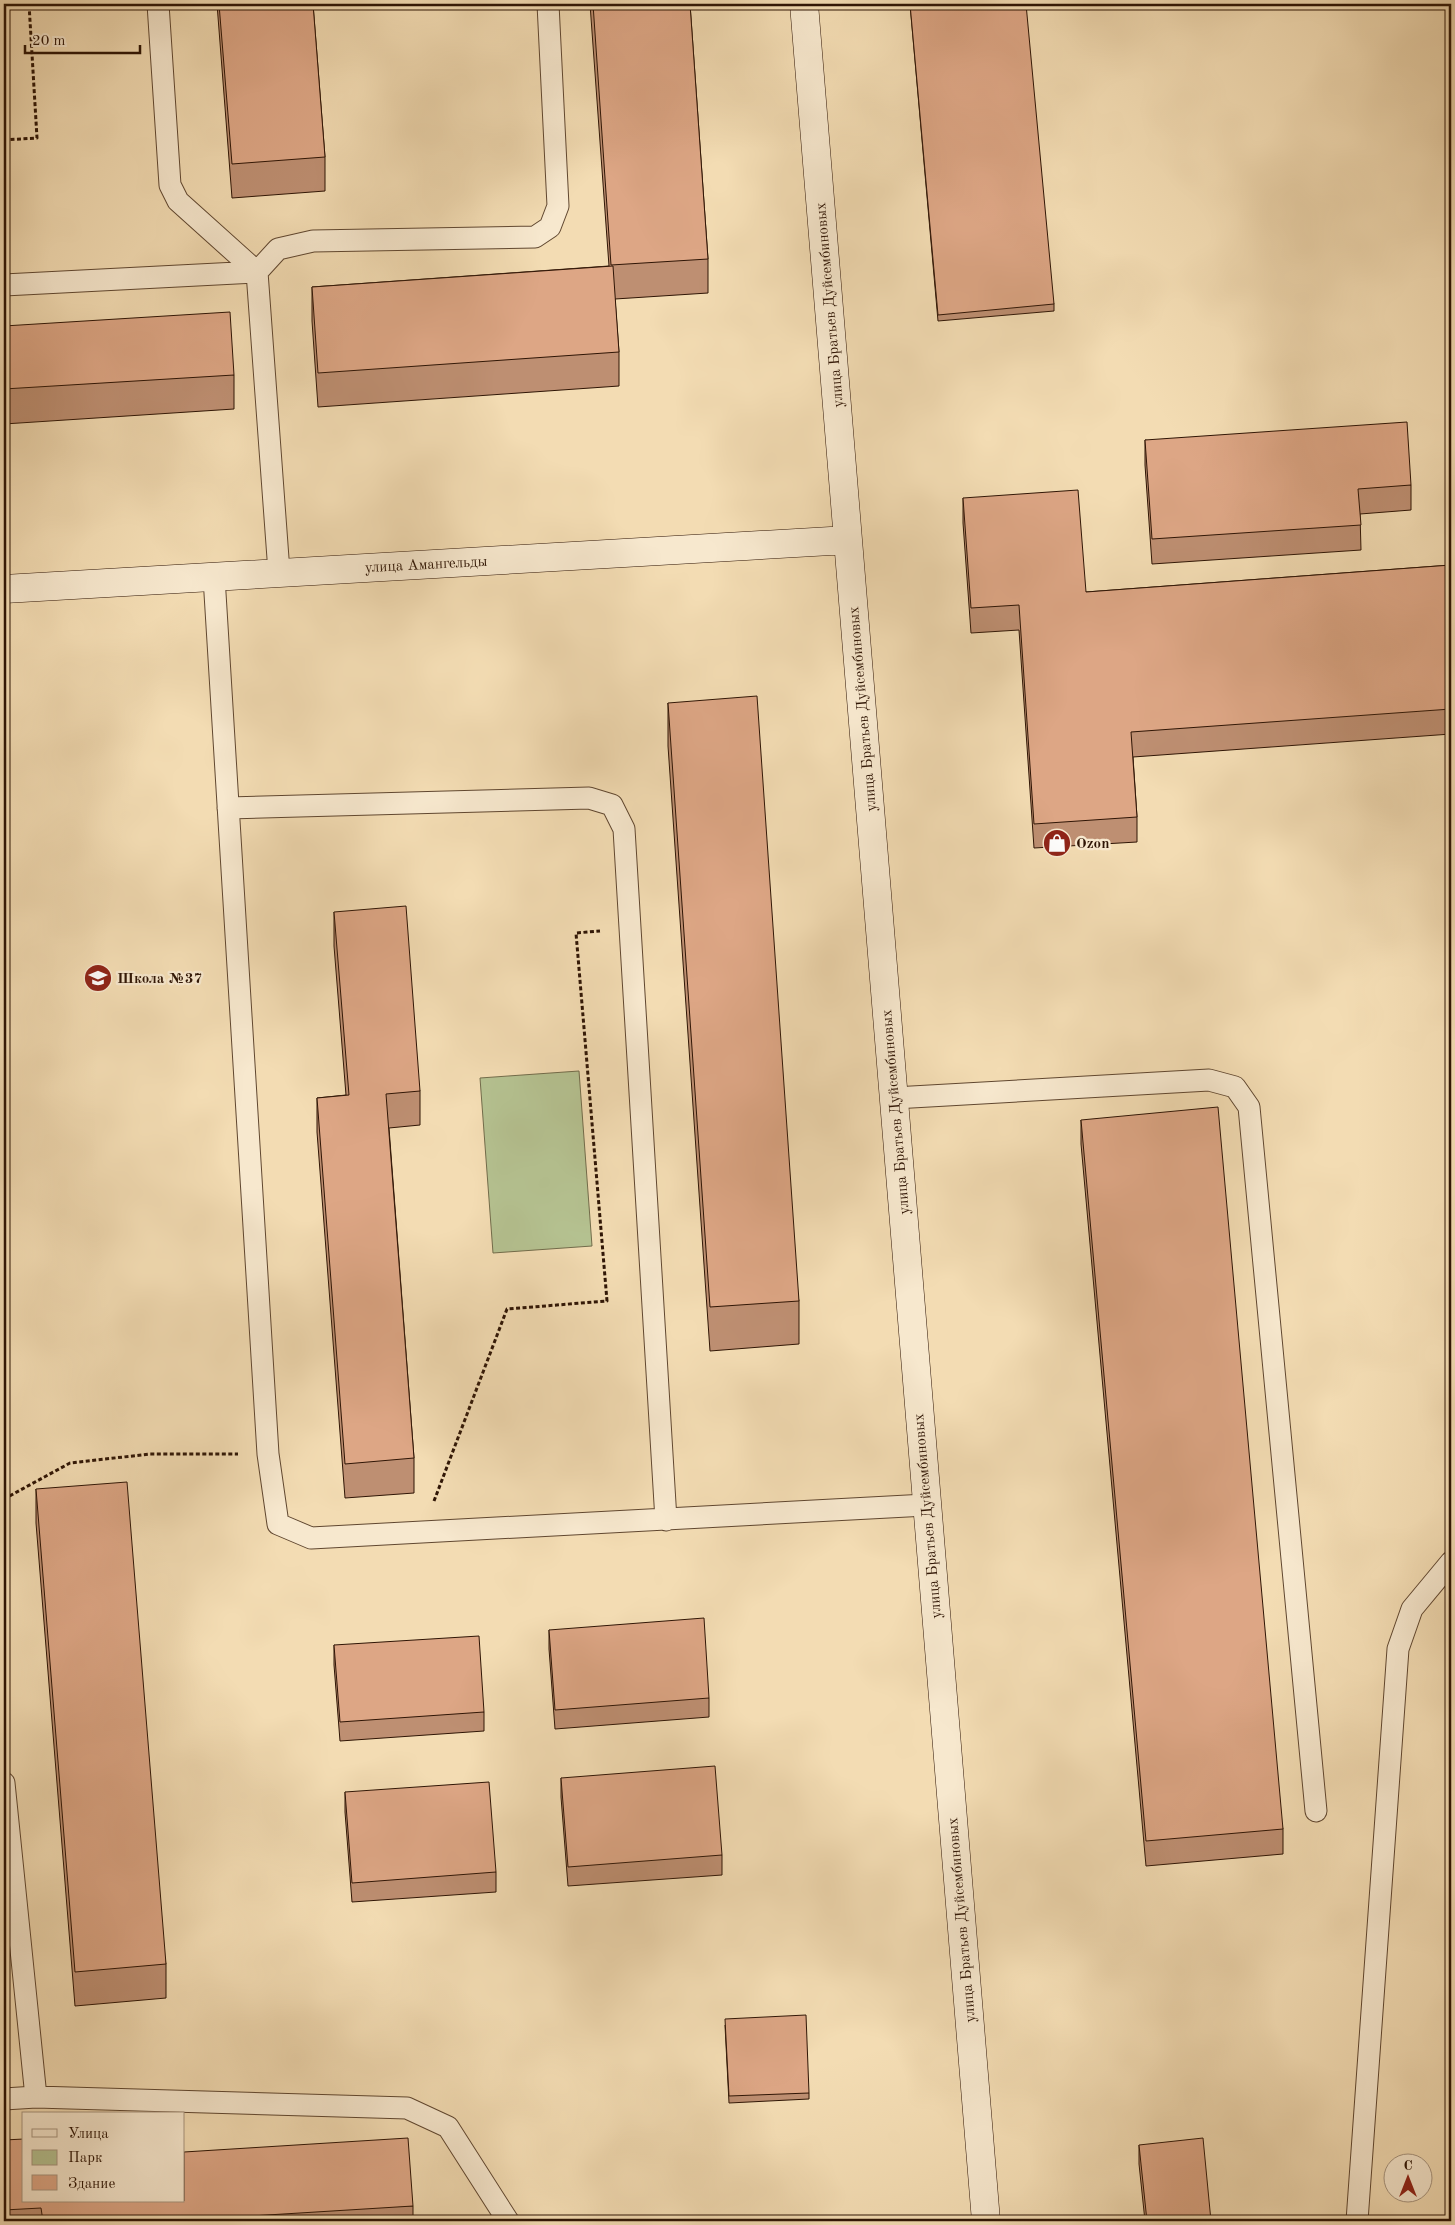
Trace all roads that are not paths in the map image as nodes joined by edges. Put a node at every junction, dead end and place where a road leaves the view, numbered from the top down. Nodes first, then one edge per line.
1 (158, 4) edge
2 (548, 4) edge
3 (804, 4) edge
4 (257, 272) junction
5 (4, 285) edge
6 (848, 540) junction
7 (279, 572) junction
8 (214, 577) junction
9 (4, 589) edge
10 (228, 808) junction
11 (894, 1098) junction
12 (926, 1505) junction
13 (666, 1520) junction
14 (1451, 1562) edge
15 (4, 1783) edge
16 (1316, 1811) dead end
17 (36, 2097) junction
18 (4, 2099) edge
19 (508, 2221) edge
20 (986, 2221) edge
21 (1357, 2221) edge

1 - 4 lane
2 - 4 lane
3 - 6 street, улица Братьев Дуйсембиновых
4 - 5 lane
4 - 7 lane
6 - 7 street, улица Амангельды
6 - 11 street, улица Братьев Дуйсембиновых
7 - 8 street, улица Амангельды
8 - 9 street, улица Амангельды
8 - 10 lane
10 - 13 lane
10 - 13 lane
11 - 12 street, улица Братьев Дуйсембиновых
11 - 16 lane
12 - 13 lane
12 - 20 street, улица Братьев Дуйсембиновых
14 - 21 lane
15 - 17 lane
17 - 18 lane
17 - 19 lane

